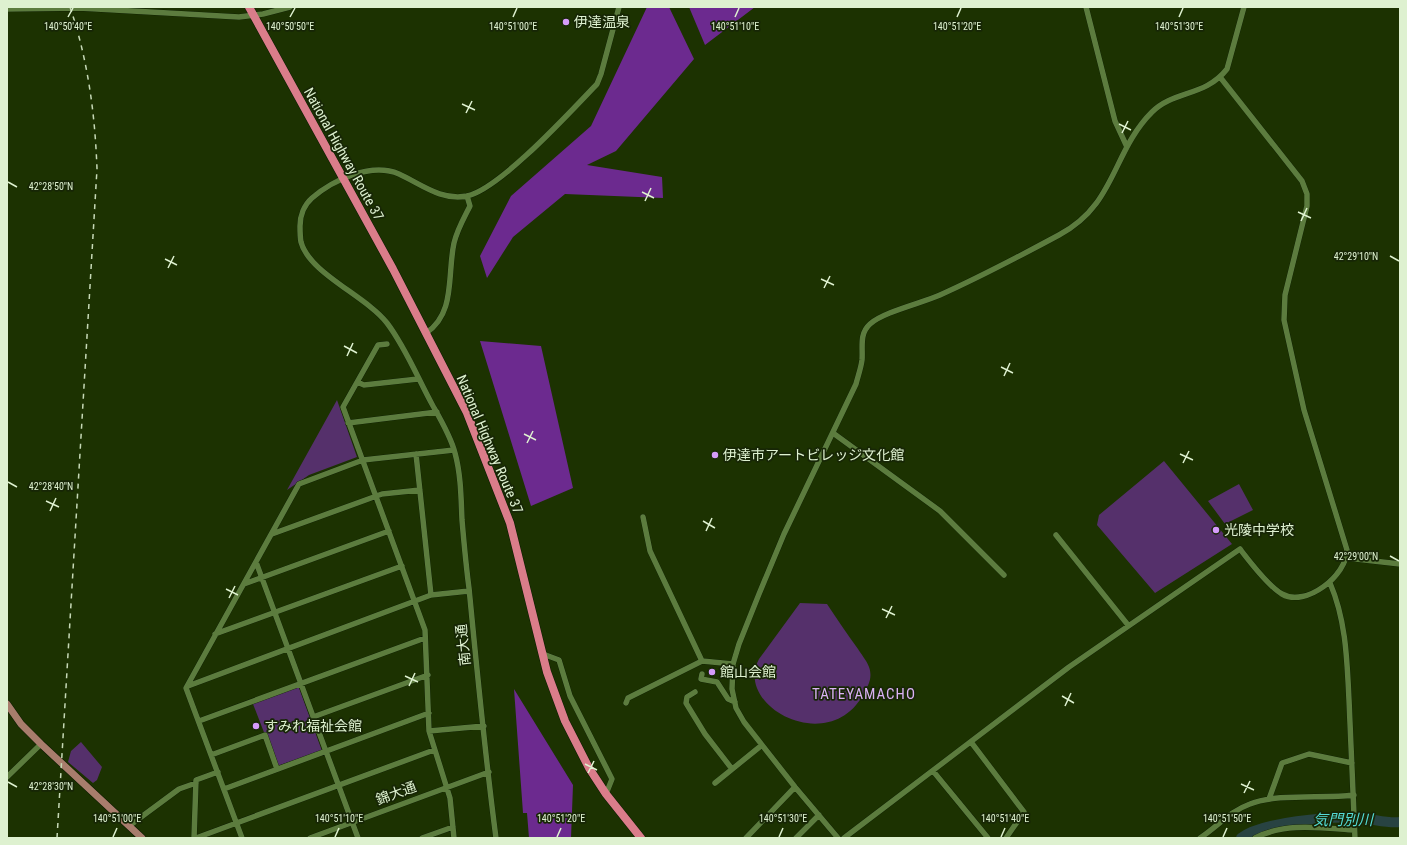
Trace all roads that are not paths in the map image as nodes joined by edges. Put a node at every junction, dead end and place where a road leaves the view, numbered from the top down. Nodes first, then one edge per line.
1 (290, 7) edge
2 (619, 7) edge
3 (1086, 7) edge
4 (1244, 7) edge
5 (7, 10) edge
6 (251, 11) edge
7 (1220, 77) junction
8 (1127, 146) junction
9 (342, 180) junction
10 (467, 196) junction
11 (426, 333) junction
12 (387, 344) dead end
13 (418, 379) junction
14 (357, 382) junction
15 (437, 412) junction
16 (348, 423) junction
17 (833, 433) junction
18 (454, 450) junction
19 (416, 454) junction
20 (363, 460) junction
21 (420, 490) junction
22 (376, 496) junction
23 (644, 517) dead end
24 (389, 531) junction
25 (272, 534) junction
26 (1056, 535) dead end
27 (1347, 558) junction
28 (256, 562) junction
29 (1400, 564) edge
30 (402, 566) junction
31 (1004, 575) dead end
32 (261, 578) junction
33 (1330, 583) junction
34 (244, 584) junction
35 (469, 591) junction
36 (431, 595) junction
37 (415, 602) junction
38 (274, 614) junction
39 (1128, 625) junction
40 (215, 634) junction
41 (425, 638) junction
42 (287, 648) junction
43 (543, 654) junction
44 (702, 661) junction
45 (733, 664) junction
46 (702, 674) dead end
47 (428, 675) junction
48 (300, 684) junction
49 (188, 686) junction
50 (695, 692) dead end
51 (735, 702) junction
52 (626, 703) dead end
53 (7, 704) edge
54 (429, 713) junction
55 (313, 717) junction
56 (199, 722) junction
57 (484, 726) junction
58 (429, 731) junction
59 (971, 742) junction
60 (41, 744) junction
61 (762, 745) junction
62 (434, 750) junction
63 (326, 752) junction
64 (211, 755) junction
65 (1352, 763) junction
66 (277, 769) junction
67 (732, 769) junction
68 (933, 771) junction
69 (218, 772) junction
70 (489, 772) junction
71 (7, 777) edge
72 (196, 782) junction
73 (715, 783) dead end
74 (338, 785) junction
75 (446, 787) junction
76 (795, 787) junction
77 (224, 789) junction
78 (606, 794) junction
79 (1354, 797) junction
80 (1269, 799) junction
81 (819, 815) junction
82 (352, 822) junction
83 (236, 823) junction
84 (129, 826) junction
85 (453, 827) junction
86 (1354, 829) junction
87 (142, 838) edge
88 (195, 838) edge
89 (242, 838) edge
90 (310, 838) edge
91 (358, 838) edge
92 (422, 838) edge
93 (454, 838) edge
94 (496, 838) edge
95 (641, 838) edge
96 (746, 838) edge
97 (796, 838) edge
98 (838, 838) edge
99 (844, 838) edge
100 (988, 838) edge
101 (1006, 838) edge
102 (1200, 838) edge
103 (1256, 838) edge
104 (1355, 838) edge

1 - 6 street
2 - 10 street
3 - 8 street
4 - 7 street
5 - 6 street
6 - 9 highway, National Highway Route 37
7 - 8 street
7 - 27 street
8 - 17 street
9 - 10 street, 南大通
9 - 11 highway, National Highway Route 37
9 - 13 street, 南大通
10 - 11 street
11 - 43 highway, National Highway Route 37
12 - 14 street
13 - 14 street
13 - 15 street, 南大通
14 - 16 street
15 - 16 street
15 - 18 street, 南大通
16 - 20 street
17 - 31 street
17 - 45 street
18 - 19 street
18 - 35 street, 南大通
19 - 20 street
19 - 21 street
20 - 22 street
20 - 25 street
21 - 22 street
21 - 36 street
22 - 24 street
22 - 25 street
23 - 44 street
24 - 30 street
24 - 32 street
25 - 28 street
26 - 39 street
27 - 29 street
27 - 33 street
28 - 32 street
28 - 34 street
30 - 37 street
30 - 38 street
32 - 34 street
32 - 38 street
33 - 39 street
33 - 65 street
34 - 40 street
35 - 36 street
35 - 57 street, 南大通
36 - 37 street
37 - 41 street
37 - 42 street
38 - 40 street
38 - 42 street
39 - 59 street
40 - 49 street
41 - 47 street
41 - 48 street
42 - 48 street
42 - 49 street
43 - 78 highway, National Highway Route 37
43 - 78 street
44 - 45 street
44 - 52 street
45 - 51 street
46 - 51 street
47 - 54 street
47 - 55 street
48 - 55 street
48 - 56 street
49 - 56 street
50 - 67 street
51 - 61 street
53 - 60 main road
54 - 58 street
54 - 63 street
55 - 63 street
56 - 64 street
57 - 58 street
57 - 70 street, 南大通
58 - 62 street
59 - 68 street
59 - 101 street
60 - 71 street
60 - 84 main road
61 - 67 street
61 - 76 street
62 - 74 street
62 - 75 street
63 - 66 street
63 - 74 street
64 - 66 street
64 - 69 street
65 - 79 street
65 - 80 street
66 - 77 street
67 - 73 street
68 - 99 street
68 - 100 street
69 - 72 street
69 - 77 street
70 - 75 street, 錦大通
70 - 94 street, 南大通
72 - 84 street
72 - 88 street
74 - 82 street
74 - 83 street
75 - 82 street, 錦大通
75 - 85 street
76 - 81 street
76 - 96 street
77 - 83 street
78 - 95 highway, National Highway Route 37
79 - 80 street
79 - 86 street
80 - 102 street
81 - 97 street
81 - 98 street
82 - 90 street, 錦大通
82 - 91 street
83 - 88 street
83 - 89 street
84 - 87 main road
85 - 92 street
85 - 93 street
86 - 103 street
86 - 104 street

